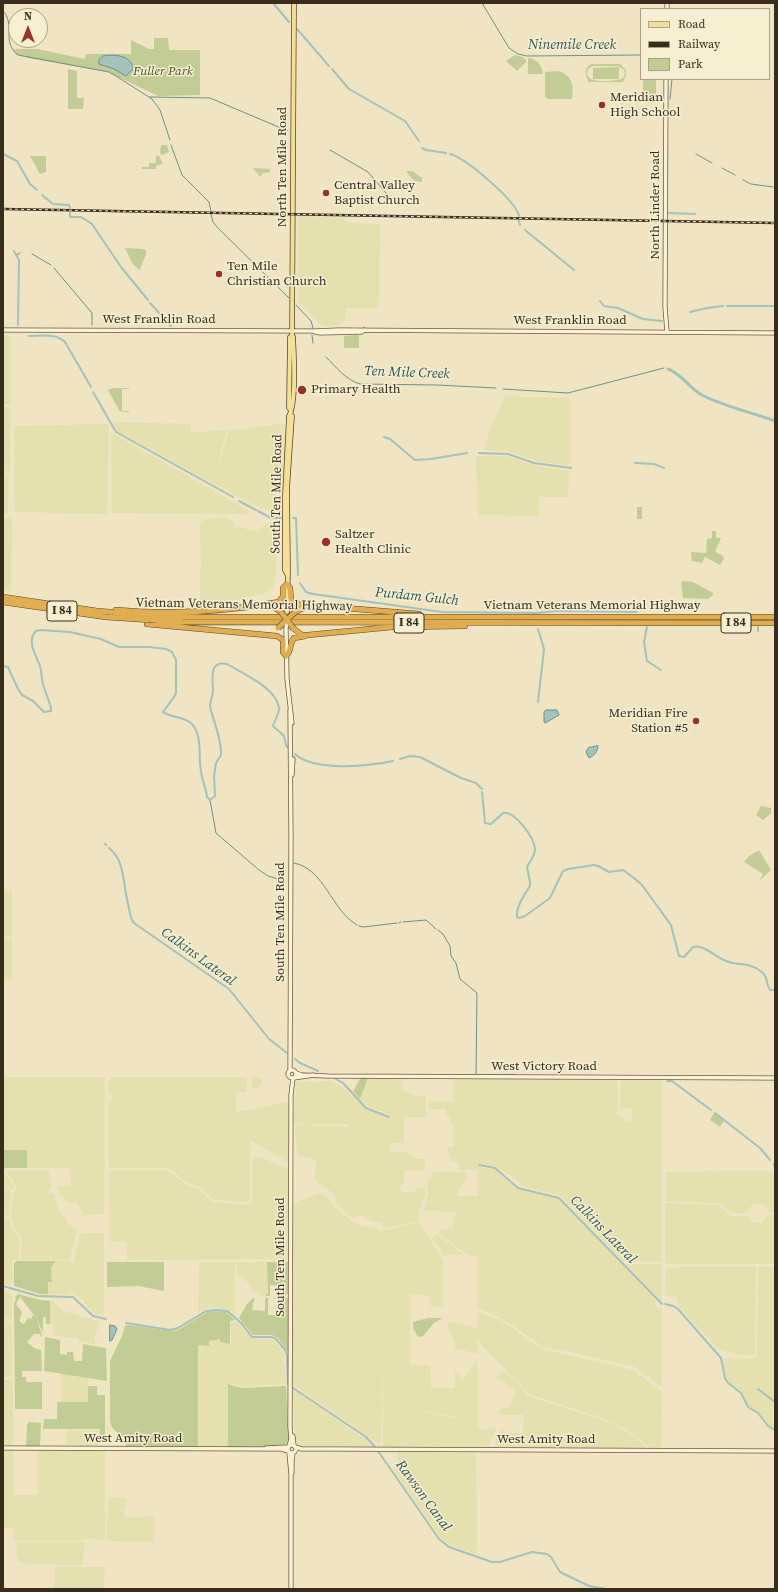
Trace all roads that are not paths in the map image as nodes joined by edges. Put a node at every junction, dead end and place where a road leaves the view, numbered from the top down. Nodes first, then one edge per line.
1 (294, 3) edge
2 (666, 80) edge
3 (3, 330) edge
4 (358, 330) junction
5 (364, 330) junction
6 (314, 332) junction
7 (667, 332) junction
8 (775, 332) edge
9 (342, 333) junction
10 (292, 334) junction
11 (287, 584) junction
12 (3, 597) edge
13 (3, 602) edge
14 (261, 605) junction
15 (316, 606) junction
16 (284, 612) junction
17 (440, 617) junction
18 (775, 617) edge
19 (122, 619) junction
20 (286, 619) junction
21 (567, 623) junction
22 (775, 623) edge
23 (257, 634) junction
24 (314, 635) junction
25 (286, 658) junction
26 (291, 1051) junction
27 (290, 1070) junction
28 (295, 1072) junction
29 (314, 1076) junction
30 (292, 1078) junction
31 (775, 1078) edge
32 (291, 1419) junction
33 (295, 1447) junction
34 (3, 1448) edge
35 (316, 1449) junction
36 (290, 1450) junction
37 (775, 1451) edge
38 (291, 1589) edge

1 - 10 main road, North Ten Mile Road
2 - 7 main road, North Linder Road
3 - 10 main road, West Franklin Road
4 - 5 main road, West Franklin Road
4 - 6 main road, West Franklin Road
4 - 9 main road
5 - 7 main road, West Franklin Road
5 - 9 main road, West Franklin Road
6 - 9 main road, West Franklin Road
6 - 10 main road, West Franklin Road
7 - 8 main road, West Franklin Road
10 - 11 main road, South Ten Mile Road
11 - 14 highway
11 - 15 highway
11 - 16 main road, South Ten Mile Road
12 - 14 highway
12 - 17 highway, Vietnam Veterans Memorial Highway / I 84
13 - 19 highway, Vietnam Veterans Memorial Highway / I 84
14 - 16 highway
15 - 17 highway
15 - 20 highway, bridge
16 - 20 highway, bridge
17 - 18 highway, Vietnam Veterans Memorial Highway / I 84
19 - 21 highway, Vietnam Veterans Memorial Highway / I 84
19 - 23 highway
20 - 23 highway, bridge
20 - 24 highway, bridge
20 - 25 main road, South Ten Mile Road, bridge
21 - 22 highway, Vietnam Veterans Memorial Highway / I 84
21 - 24 highway
23 - 25 highway
24 - 25 highway
25 - 26 main road, South Ten Mile Road
26 - 27 main road, South Ten Mile Road
26 - 28 main road, South Ten Mile Road
27 - 28 main road, West Victory Road
27 - 30 main road, South Ten Mile Road
28 - 29 main road, West Victory Road
28 - 30 main road
29 - 30 main road, West Victory Road
29 - 31 main road, West Victory Road
30 - 32 main road, South Ten Mile Road
32 - 33 main road, South Ten Mile Road
32 - 36 main road, South Ten Mile Road
33 - 35 main road, West Amity Road
33 - 36 main road, West Amity Road
34 - 36 main road, West Amity Road
35 - 36 main road, West Amity Road
35 - 37 main road, West Amity Road
36 - 38 main road, South Ten Mile Road

